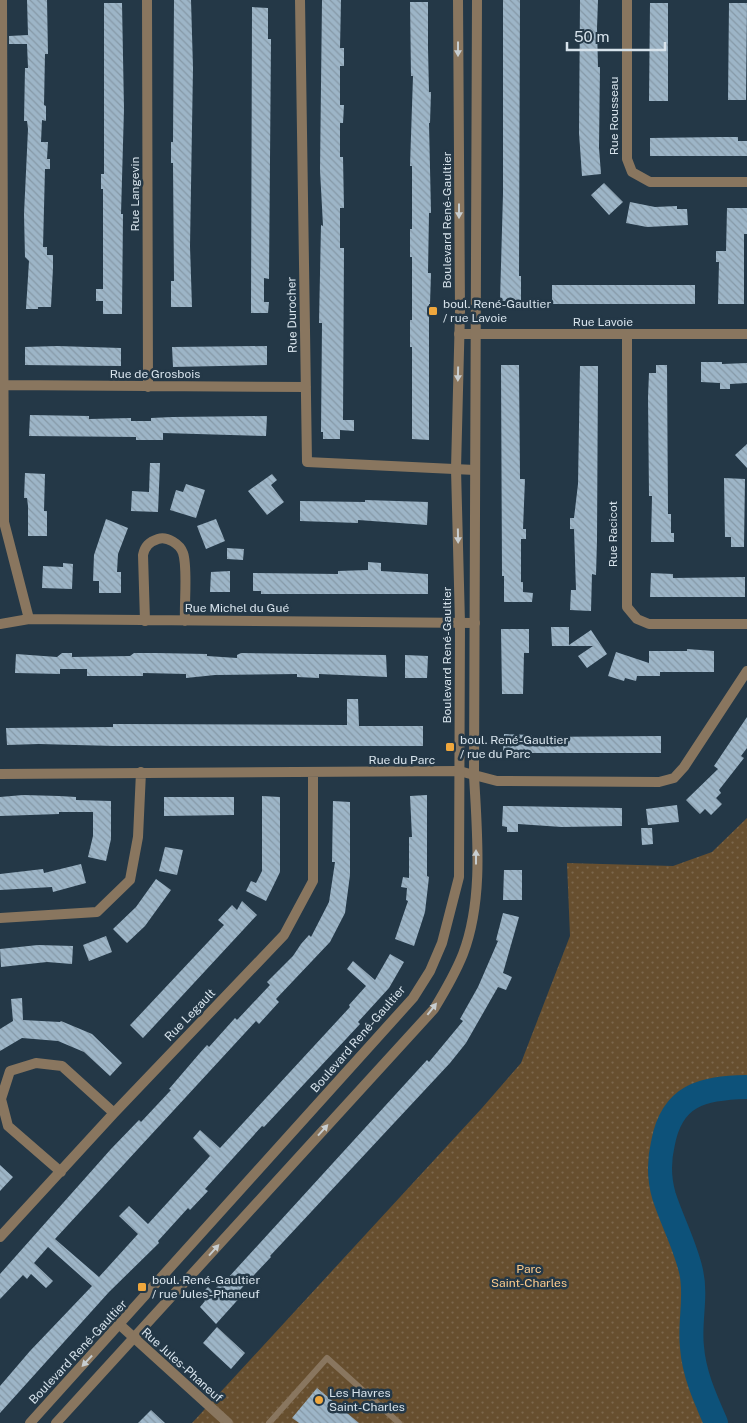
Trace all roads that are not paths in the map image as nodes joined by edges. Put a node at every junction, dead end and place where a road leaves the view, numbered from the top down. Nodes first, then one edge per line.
1 (2, 0) edge
2 (147, 0) edge
3 (300, 0) edge
4 (458, 0) edge
5 (477, 0) edge
6 (626, 0) edge
7 (747, 182) edge
8 (459, 334) junction
9 (476, 334) junction
10 (747, 334) edge
11 (627, 335) junction
12 (3, 385) junction
13 (148, 387) junction
14 (306, 387) junction
15 (456, 469) junction
16 (475, 470) junction
17 (29, 619) junction
18 (185, 620) junction
19 (145, 621) junction
20 (460, 623) junction
21 (475, 623) junction
22 (0, 624) edge
23 (747, 624) edge
24 (747, 671) edge
25 (459, 771) junction
26 (141, 772) junction
27 (312, 772) junction
28 (0, 774) edge
29 (474, 775) junction
30 (0, 918) edge
31 (114, 1113) junction
32 (61, 1172) junction
33 (0, 1236) edge
34 (120, 1325) junction
35 (134, 1338) junction
36 (30, 1423) edge
37 (56, 1423) edge
38 (228, 1423) edge
39 (269, 1423) edge
40 (399, 1423) edge

1 - 12 street
2 - 13 street, Rue Langevin
3 - 14 street, Rue Durocher
4 -> 8 street, Boulevard René-Gaultier
5 - 9 street
6 - 7 street, Rue Rousseau
8 - 9 street, Rue Lavoie
8 -> 15 street, Boulevard René-Gaultier
9 - 11 street, Rue Lavoie
9 - 16 street
10 - 11 street, Rue Lavoie
11 - 23 street, Rue Racicot
12 - 13 street, Rue de Grosbois
12 - 17 street
13 - 14 street, Rue de Grosbois
14 - 15 street, Rue Durocher
15 - 16 street, Rue Durocher
15 -> 20 street, Boulevard René-Gaultier
16 - 21 street
17 - 19 street, Rue Michel du Gué
17 - 22 street, Rue Michel du Gué
18 - 19 street, Rue Michel du Gué
18 - 19 street
18 - 20 street, Rue Michel du Gué
20 - 21 street, Rue Michel du Gué
20 - 25 street, Boulevard René-Gaultier
21 - 29 street
24 - 29 street, Rue du Parc
25 - 27 street, Rue du Parc
25 - 29 street, Rue du Parc
25 - 34 street, Boulevard René-Gaultier
26 - 27 street, Rue du Parc
26 - 28 street, Rue du Parc
26 - 30 street
27 - 31 street, Rue Legault
35 -> 29 street
31 - 32 street, Rue Legault
31 - 32 street
32 - 33 street, Rue Legault
34 - 35 street, Rue Jules-Phaneuf
34 -> 36 street, Boulevard René-Gaultier
35 - 37 street
35 - 38 street, Rue Jules-Phaneuf
39 - 40 lane

